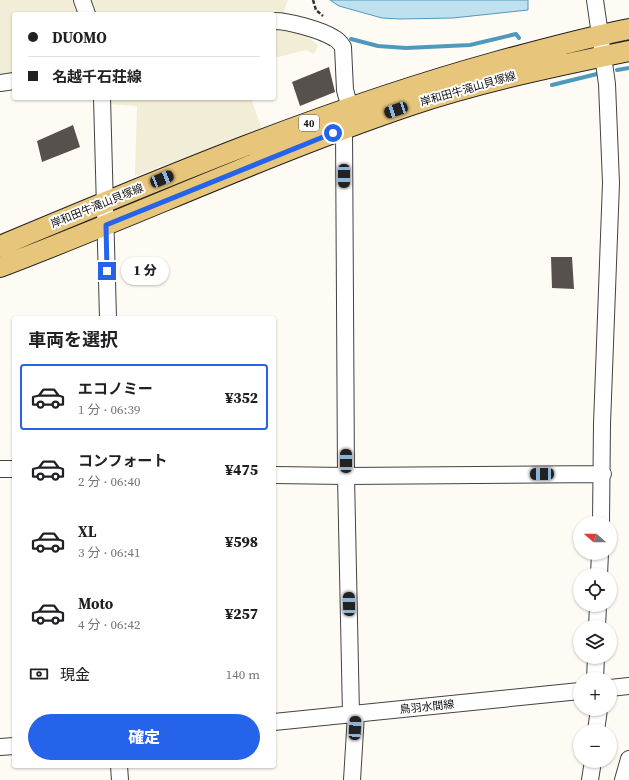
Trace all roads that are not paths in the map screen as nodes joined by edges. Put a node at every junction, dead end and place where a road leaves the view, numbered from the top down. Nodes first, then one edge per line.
1 (82, 0) edge
2 (595, 0) edge
3 (86, 12) edge
4 (276, 21) edge
5 (629, 29) edge
6 (601, 35) junction
7 (629, 51) edge
8 (604, 57) junction
9 (12, 81) edge
10 (0, 83) edge
11 (102, 100) edge
12 (350, 108) junction
13 (344, 129) junction
14 (105, 202) junction
15 (106, 225) junction
16 (0, 246) edge
17 (0, 267) edge
18 (108, 316) edge
19 (0, 468) edge
20 (12, 469) edge
21 (603, 474) junction
22 (276, 475) edge
23 (346, 476) junction
24 (601, 516) edge
25 (629, 686) edge
26 (617, 687) edge
27 (573, 692) edge
28 (353, 714) junction
29 (276, 722) edge
30 (12, 746) edge
31 (0, 747) edge
32 (629, 759) edge
33 (119, 768) edge
34 (592, 768) edge
35 (120, 780) edge
36 (352, 780) edge
37 (590, 780) edge
38 (623, 780) edge

1 - 3 street
2 - 6 street
4 - 12 street
5 - 6 main road, 岸和田牛滝山貝塚線 / 40
6 - 8 street
6 - 12 main road, 岸和田牛滝山貝塚線 / 40
7 - 8 main road, 岸和田牛滝山貝塚線 / 40
8 - 13 main road, 岸和田牛滝山貝塚線 / 40
8 - 21 street
9 - 10 street
11 - 14 street
12 - 14 main road, 岸和田牛滝山貝塚線 / 40
13 - 15 main road, 岸和田牛滝山貝塚線 / 40
13 - 23 street
14 - 15 street
14 - 16 main road, 岸和田牛滝山貝塚線 / 40
15 - 17 main road, 岸和田牛滝山貝塚線 / 40
15 - 18 street
19 - 20 street
21 - 23 street
21 - 24 street
22 - 23 street
23 - 28 street
25 - 26 street
27 - 28 street, 鳥羽水間線
28 - 29 street, 鳥羽水間線
28 - 36 street
30 - 31 street
32 - 38 street
33 - 35 street
34 - 37 street

